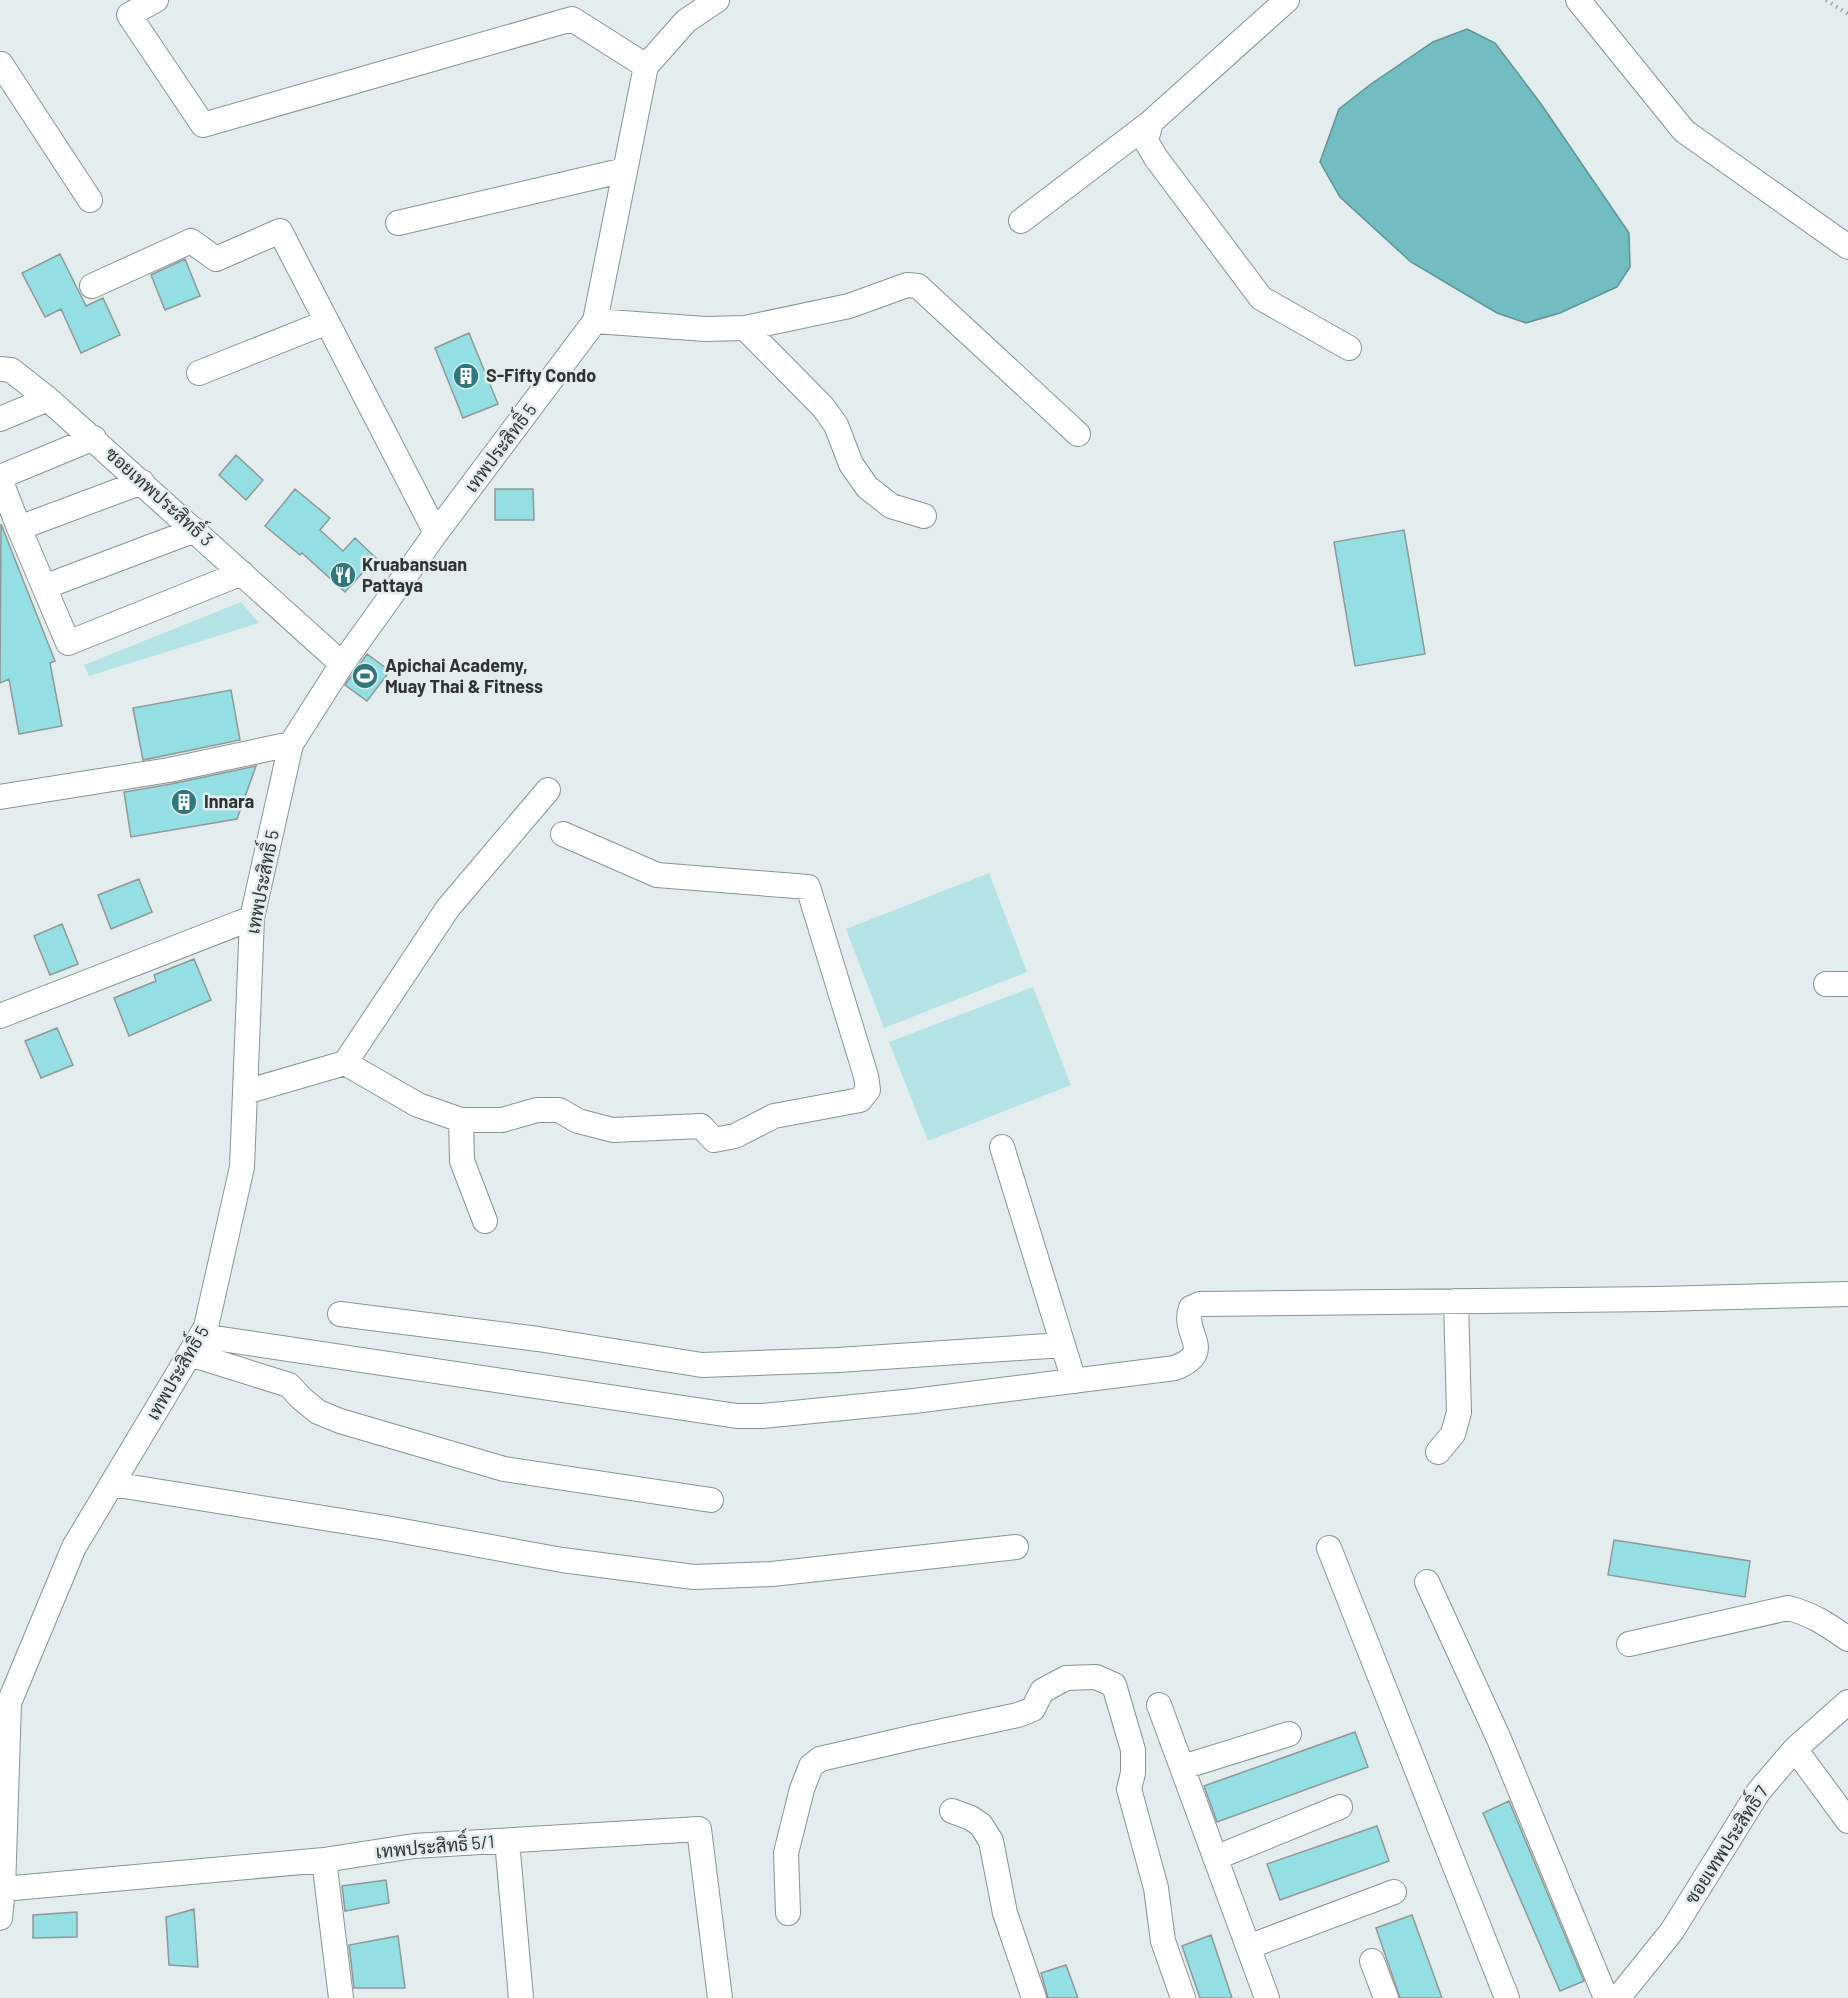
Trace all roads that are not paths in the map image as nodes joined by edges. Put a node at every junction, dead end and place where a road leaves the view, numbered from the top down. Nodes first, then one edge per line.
1 (156, 0) edge
2 (717, 0) edge
3 (1287, 0) edge
4 (1578, 0) edge
5 (571, 9) edge
6 (0, 64) edge
7 (646, 66) junction
8 (1151, 122) junction
9 (625, 170) junction
10 (90, 201) dead end
11 (1021, 221) dead end
12 (398, 223) dead end
13 (1848, 247) edge
14 (92, 286) dead end
15 (595, 321) junction
16 (327, 322) junction
17 (745, 328) junction
18 (1349, 348) dead end
19 (0, 369) edge
20 (199, 373) dead end
21 (48, 399) junction
22 (0, 419) edge
23 (1078, 434) dead end
24 (94, 438) junction
25 (0, 478) edge
26 (142, 482) junction
27 (924, 516) dead end
28 (20, 528) junction
29 (195, 530) junction
30 (436, 533) junction
31 (242, 573) junction
32 (44, 587) junction
33 (342, 664) junction
34 (291, 744) junction
35 (548, 790) dead end
36 (0, 796) edge
37 (563, 834) dead end
38 (252, 918) junction
39 (0, 1016) edge
40 (345, 1063) junction
41 (245, 1092) junction
42 (461, 1120) junction
43 (1002, 1147) dead end
44 (485, 1221) dead end
45 (1848, 1294) edge
46 (1456, 1301) junction
47 (340, 1314) dead end
48 (196, 1345) junction
49 (1063, 1345) junction
50 (1074, 1381) junction
51 (1438, 1452) dead end
52 (112, 1484) junction
53 (711, 1500) dead end
54 (1016, 1547) dead end
55 (1329, 1548) dead end
56 (1427, 1582) dead end
57 (1848, 1639) edge
58 (1629, 1644) dead end
59 (24, 1666) junction
60 (0, 1676) edge
61 (1848, 1702) edge
62 (1160, 1705) dead end
63 (1289, 1734) dead end
64 (1795, 1749) junction
65 (1183, 1767) junction
66 (1340, 1808) dead end
67 (952, 1811) dead end
68 (1848, 1821) edge
69 (507, 1841) junction
70 (1215, 1858) junction
71 (324, 1860) junction
72 (3, 1888) junction
73 (1394, 1892) dead end
74 (788, 1913) dead end
75 (0, 1918) edge
76 (1248, 1947) junction
77 (1372, 1961) dead end
78 (341, 1998) edge
79 (521, 1998) edge
80 (720, 1998) edge
81 (1034, 1998) edge
82 (1183, 1998) edge
83 (1267, 1998) edge
84 (1386, 1998) edge
85 (1507, 1998) edge
86 (1606, 1998) edge
87 (1618, 1998) edge

1 - 5 street
2 - 7 street
3 - 8 street
4 - 13 street
5 - 7 street
6 - 10 street
7 - 9 street, เทพประสิทธิ์ 5
8 - 11 street
8 - 18 street
9 - 12 street
9 - 15 street, เทพประสิทธิ์ 5
14 - 16 street
15 - 17 street
15 - 30 street, เทพประสิทธิ์ 5
16 - 20 street
16 - 30 street
17 - 23 street
17 - 27 street
19 - 21 street, ซอยเทพประสิทธิ์ 3
21 - 22 street
21 - 24 street, ซอยเทพประสิทธิ์ 3
24 - 25 street
24 - 26 street, ซอยเทพประสิทธิ์ 3
25 - 28 street
26 - 28 street
26 - 29 street, ซอยเทพประสิทธิ์ 3
28 - 32 street
29 - 31 street, ซอยเทพประสิทธิ์ 3
29 - 32 street
30 - 33 street, เทพประสิทธิ์ 5
31 - 32 street
31 - 33 street, ซอยเทพประสิทธิ์ 3
33 - 34 street, เทพประสิทธิ์ 5
34 - 36 street
34 - 38 street, เทพประสิทธิ์ 5
35 - 40 street
37 - 42 street
38 - 39 street
38 - 41 street, เทพประสิทธิ์ 5
40 - 41 street
40 - 42 street
41 - 48 street, เทพประสิทธิ์ 5
42 - 44 street
43 - 49 street
45 - 46 street
46 - 50 street
46 - 51 street
47 - 49 street
48 - 50 street
48 - 52 street, เทพประสิทธิ์ 5
48 - 53 street
49 - 50 street
52 - 54 street
52 - 59 street, เทพประสิทธิ์ 5
55 - 85 street
56 - 86 street
57 - 58 street
59 - 60 street
59 - 72 street, เทพประสิทธิ์ 5
61 - 64 street, ซอยเทพประสิทธิ์ 7
62 - 65 street
63 - 65 street
64 - 68 street
64 - 87 street, ซอยเทพประสิทธิ์ 7
65 - 70 street
66 - 70 street
67 - 81 street
69 - 71 street, เทพประสิทธิ์ 5/1
69 - 79 street
69 - 80 street, เทพประสิทธิ์ 5/1
70 - 76 street
71 - 72 street, เทพประสิทธิ์ 5/1
71 - 78 street
72 - 75 street, เทพประสิทธิ์ 5
73 - 76 street
74 - 82 street
76 - 83 street
77 - 84 street

